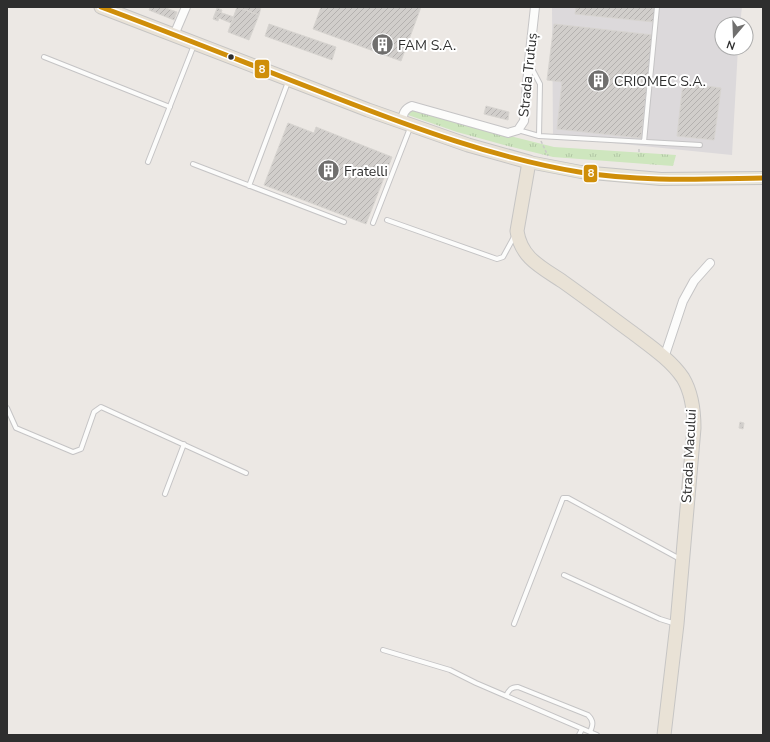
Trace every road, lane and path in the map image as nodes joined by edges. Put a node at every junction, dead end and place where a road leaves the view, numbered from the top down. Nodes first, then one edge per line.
1 (101, 7) edge
2 (186, 7) edge
3 (535, 7) edge
4 (657, 7) edge
5 (174, 35) junction
6 (195, 43) junction
7 (44, 57) dead end
8 (529, 61) junction
9 (289, 79) junction
10 (170, 107) junction
11 (407, 124) junction
12 (518, 130) junction
13 (539, 136) junction
14 (644, 142) junction
15 (700, 145) dead end
16 (148, 162) dead end
17 (529, 162) junction
18 (193, 164) dead end
19 (554, 167) junction
20 (763, 178) edge
21 (249, 186) junction
22 (387, 220) dead end
23 (344, 222) dead end
24 (373, 223) dead end
25 (517, 232) junction
26 (710, 263) dead end
27 (664, 358) junction
28 (7, 408) edge
29 (184, 444) junction
30 (246, 473) dead end
31 (165, 494) dead end
32 (682, 560) junction
33 (564, 575) dead end
34 (514, 624) dead end
35 (677, 624) junction
36 (383, 650) dead end
37 (506, 696) junction
38 (582, 729) junction
39 (590, 732) junction
40 (579, 735) edge
41 (597, 735) edge
42 (664, 735) edge

1 - 5 highway
2 - 5 street
3 - 8 street, Strada Trutuș
4 - 14 lane
5 - 6 highway
6 - 9 highway
6 - 10 lane
7 - 10 lane
8 - 12 street, Strada Trutuș
8 - 13 lane
9 - 11 highway
9 - 21 lane
10 - 16 lane
11 - 12 street, Strada Trutuș
11 - 17 highway
11 - 24 lane
12 - 13 lane
13 - 14 lane
13 - 19 path
14 - 15 lane
17 - 19 main road
17 - 25 highway, Strada Macului
18 - 21 lane
19 - 20 main road
21 - 23 lane
22 - 25 lane
25 - 27 highway, Strada Macului
26 - 27 street
27 - 32 highway, Strada Macului
28 - 29 lane
29 - 30 lane
29 - 31 lane
32 - 34 lane
32 - 35 highway, Strada Macului
33 - 35 lane
35 - 42 highway, Strada Macului
36 - 37 lane
37 - 38 lane
37 - 39 lane
38 - 39 lane
38 - 40 lane
39 - 41 lane

